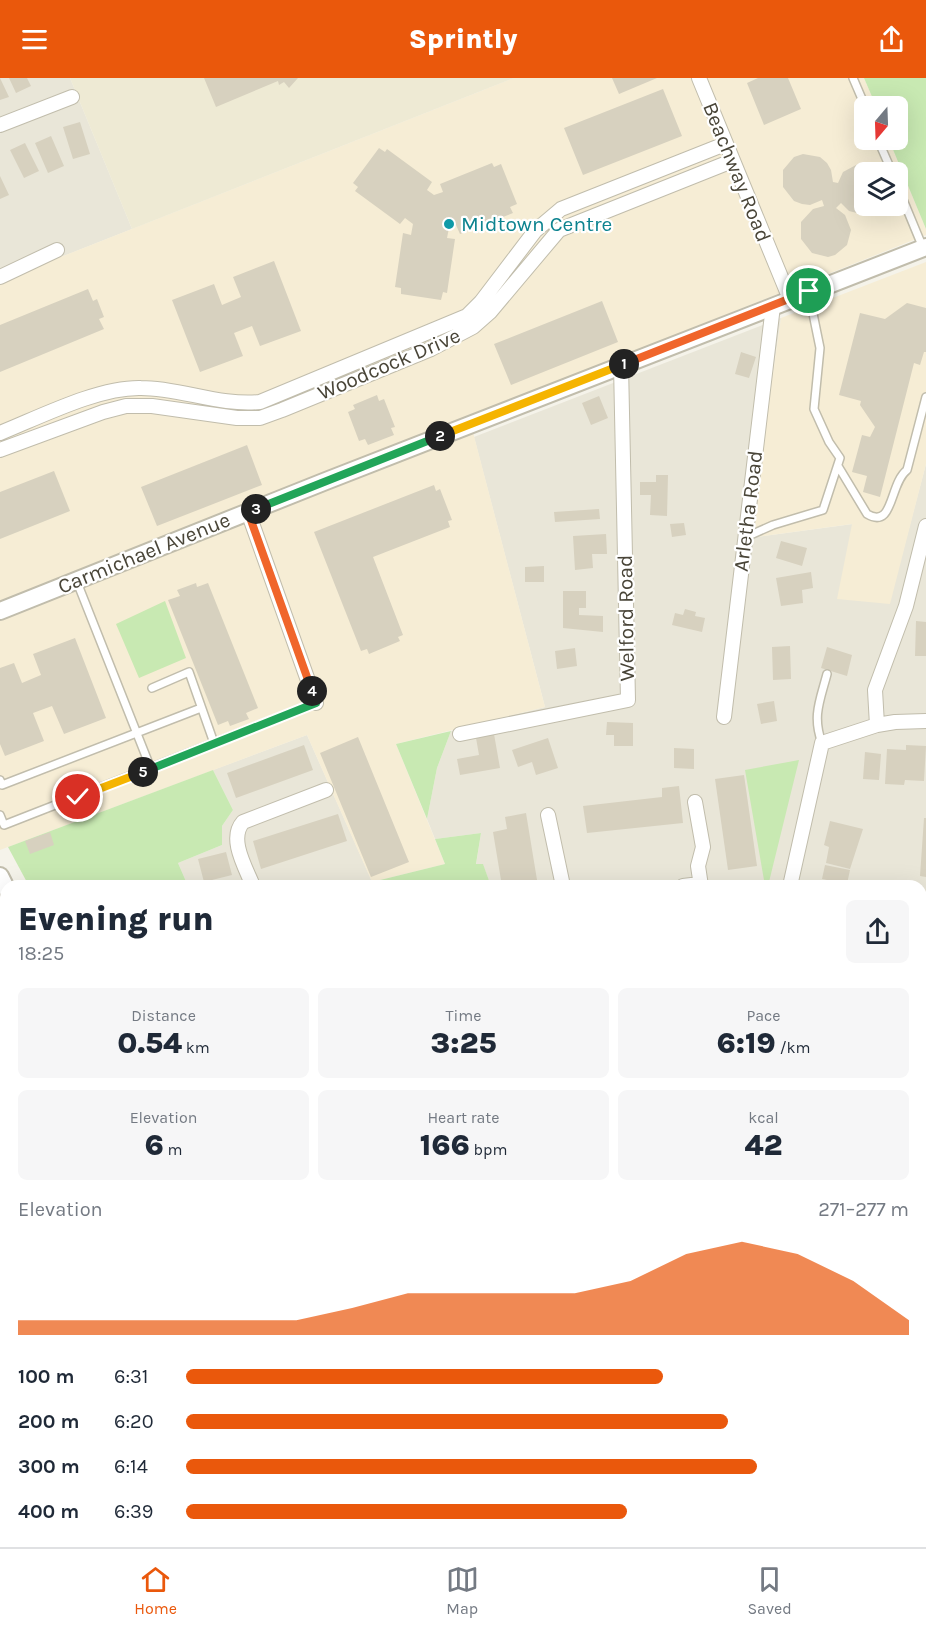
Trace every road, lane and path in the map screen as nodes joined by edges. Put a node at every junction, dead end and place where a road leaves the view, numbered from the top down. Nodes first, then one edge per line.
1 (699, 78) edge
2 (853, 78) edge
3 (861, 96) edge
4 (72, 97) dead end
5 (0, 125) edge
6 (725, 144) junction
7 (732, 161) junction
8 (908, 211) edge
9 (924, 248) edge
10 (57, 250) dead end
11 (0, 277) edge
12 (809, 291) junction
13 (790, 299) junction
14 (773, 306) junction
15 (621, 365) junction
16 (926, 397) edge
17 (0, 433) edge
18 (0, 450) edge
19 (838, 466) junction
20 (248, 512) junction
21 (926, 526) edge
22 (744, 538) junction
23 (76, 580) junction
24 (0, 611) edge
25 (827, 674) dead end
26 (152, 688) dead end
27 (316, 703) joint
28 (201, 708) junction
29 (724, 717) dead end
30 (926, 722) edge
31 (877, 725) junction
32 (137, 733) junction
33 (460, 734) dead end
34 (214, 743) junction
35 (822, 743) junction
36 (151, 769) junction
37 (1, 784) edge
38 (326, 790) dead end
39 (694, 802) dead end
40 (0, 815) edge
41 (548, 815) dead end
42 (251, 880) edge
43 (561, 880) edge
44 (700, 880) edge
45 (791, 880) edge

1 - 6 street, Beachway Road
2 - 3 lane
4 - 5 street
6 - 7 street, Beachway Road
6 - 17 street, Woodcock Drive
7 - 13 street, Beachway Road
7 - 18 street, Woodcock Drive
8 - 9 lane
9 - 12 street, Carmichael Avenue
10 - 11 street
12 - 13 street, Carmichael Avenue
12 - 19 lane
13 - 14 street, Carmichael Avenue
14 - 15 street, Carmichael Avenue
14 - 22 street, Arletha Road
15 - 20 street, Carmichael Avenue
15 - 33 street, Welford Road
16 - 19 lane
19 - 22 lane
20 - 23 street, Carmichael Avenue
20 - 27 street
21 - 31 street
22 - 29 street, Arletha Road
23 - 24 street, Carmichael Avenue
23 - 32 lane
25 - 35 lane
26 - 28 lane
27 - 34 lane
28 - 32 lane
28 - 34 lane
30 - 31 street
31 - 35 street
32 - 36 lane
32 - 37 lane
34 - 36 lane
35 - 45 street
36 - 40 lane
38 - 42 street
39 - 44 street
41 - 43 street

